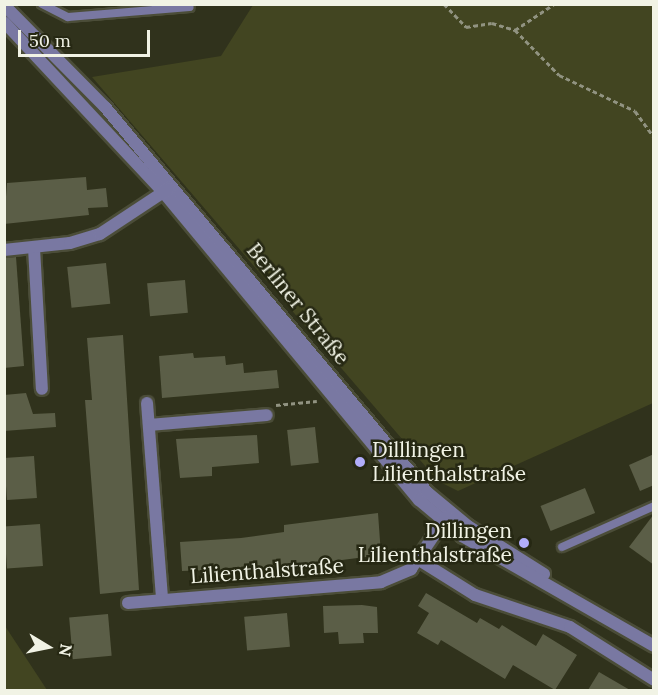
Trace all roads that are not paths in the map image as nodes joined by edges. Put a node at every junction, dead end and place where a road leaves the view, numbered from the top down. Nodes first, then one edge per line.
1 (42, 4) edge
2 (4, 5) edge
3 (190, 7) dead end
4 (4, 22) edge
5 (168, 189) junction
6 (34, 248) junction
7 (4, 250) edge
8 (42, 390) dead end
9 (147, 403) dead end
10 (267, 415) road end
11 (149, 425) junction
12 (654, 506) edge
13 (446, 517) junction
14 (562, 547) dead end
15 (419, 560) junction
16 (162, 599) junction
17 (128, 603) dead end
18 (654, 646) edge
19 (654, 680) edge

1 - 3 lane
2 - 5 street, Berliner Straße
4 - 5 street, Berliner Straße
5 - 6 street
5 - 13 street, Berliner Straße
5 - 13 street, Berliner Straße
6 - 7 street
6 - 8 street
9 - 11 street, Lilienthalstraße
10 - 11 street
11 - 16 street, Lilienthalstraße
12 - 14 lane
13 - 15 street, Lilienthalstraße
13 - 18 street, Berliner Straße
15 - 16 street, Lilienthalstraße
15 - 19 street
16 - 17 street, Lilienthalstraße

